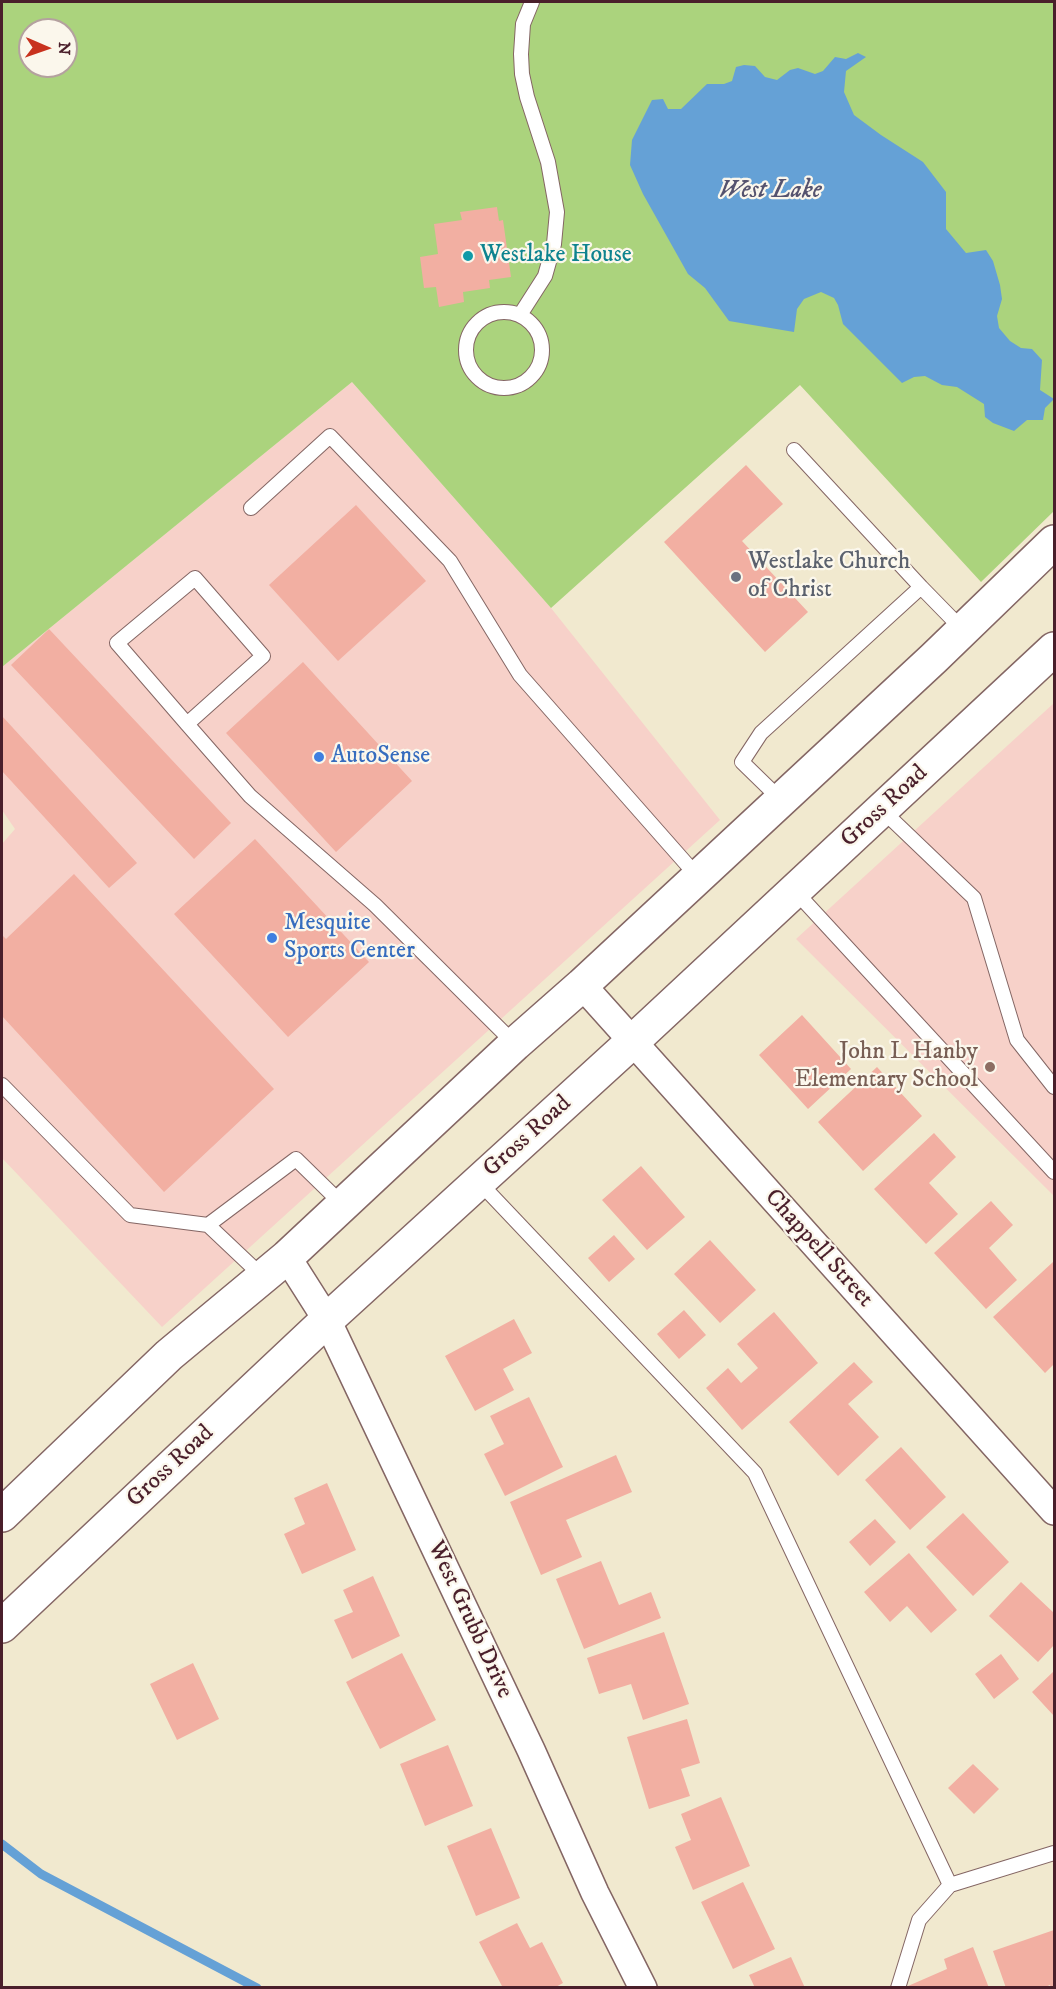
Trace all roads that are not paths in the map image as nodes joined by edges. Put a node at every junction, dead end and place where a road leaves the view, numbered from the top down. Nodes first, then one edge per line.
1 (532, 2) edge
2 (520, 315) junction
3 (794, 450) dead end
4 (251, 508) dead end
5 (1054, 542) edge
6 (921, 587) junction
7 (963, 630) junction
8 (1054, 649) edge
9 (187, 724) junction
10 (781, 800) junction
11 (882, 810) junction
12 (698, 877) junction
13 (795, 891) junction
14 (582, 985) junction
15 (632, 1042) junction
16 (515, 1044) junction
17 (2, 1085) edge
18 (1054, 1087) edge
19 (1054, 1172) edge
20 (479, 1182) junction
21 (342, 1204) junction
22 (208, 1224) junction
23 (275, 1267) junction
24 (327, 1320) junction
25 (1054, 1512) edge
26 (2, 1515) edge
27 (2, 1626) edge
28 (1054, 1853) edge
29 (950, 1885) junction
30 (639, 1986) edge
31 (898, 1988) edge

1 - 2 lane
2 - 2 lane
3 - 6 lane
4 - 12 lane
5 - 7 main road
6 - 7 lane
6 - 10 lane
7 - 10 main road
8 - 11 main road, Gross Road
9 - 9 lane
9 - 16 lane
10 - 12 main road
11 - 13 main road, Gross Road
11 - 18 lane
12 - 14 main road
13 - 15 main road, Gross Road
13 - 19 lane
14 - 15 street, Chappell Street
14 - 16 main road
15 - 20 main road, Gross Road
15 - 25 street, Chappell Street
16 - 21 main road
17 - 22 lane
20 - 24 main road, Gross Road
20 - 29 lane
21 - 22 lane
21 - 23 main road
22 - 23 lane
23 - 24 street, West Grubb Drive
23 - 26 main road
24 - 27 main road, Gross Road
24 - 30 street, West Grubb Drive
28 - 29 lane
29 - 31 lane

